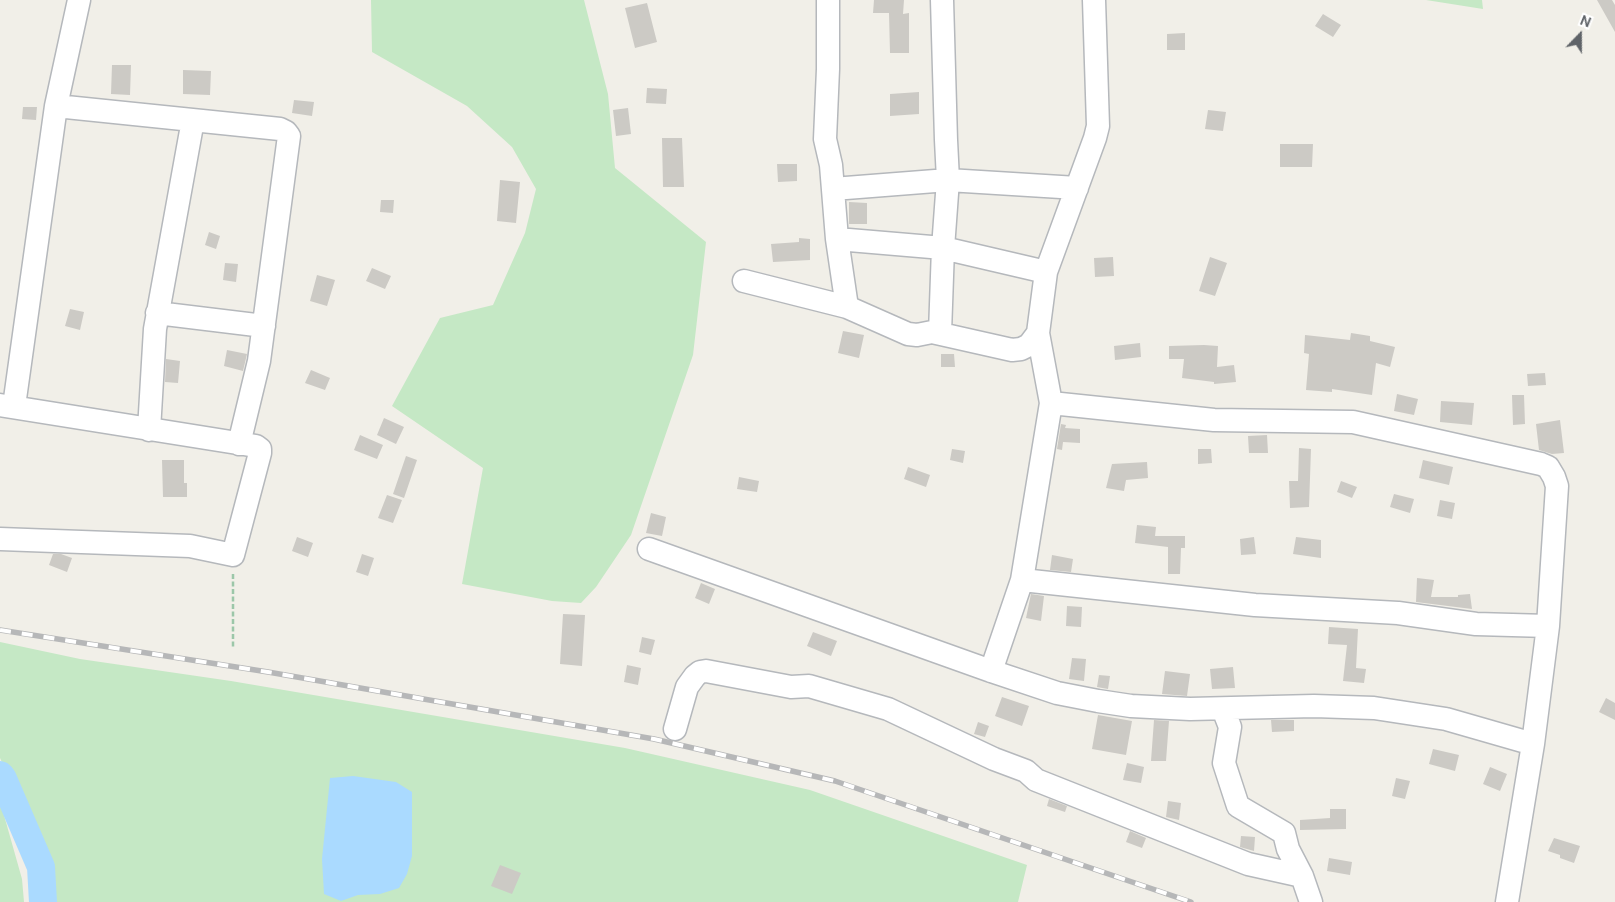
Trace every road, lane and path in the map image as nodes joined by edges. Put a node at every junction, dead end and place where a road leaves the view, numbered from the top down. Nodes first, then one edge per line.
1 (79, 0) edge
2 (828, 0) edge
3 (942, 0) edge
4 (1094, 0) edge
5 (56, 106) junction
6 (193, 120) junction
7 (948, 180) junction
8 (1077, 188) junction
9 (833, 189) junction
10 (838, 239) junction
11 (943, 248) junction
12 (1046, 272) junction
13 (744, 281) dead end
14 (847, 307) junction
15 (158, 314) junction
16 (264, 326) junction
17 (940, 333) junction
18 (1038, 333) junction
19 (1051, 403) junction
20 (7, 406) edge
21 (149, 430) junction
22 (239, 444) junction
23 (0, 539) edge
24 (649, 550) dead end
25 (233, 555) junction
26 (1022, 580) junction
27 (1548, 626) junction
28 (233, 649) dead end
29 (991, 671) junction
30 (1223, 709) junction
31 (675, 729) dead end
32 (1533, 744) junction
33 (1302, 876) junction
34 (1311, 902) edge
35 (1507, 902) edge

1 - 5 street
2 - 9 street
3 - 7 street
4 - 8 street
5 - 6 street
5 - 20 street
6 - 15 street
6 - 16 street
7 - 8 street
7 - 9 street
7 - 11 street
8 - 12 street
9 - 10 street
10 - 11 street
10 - 14 street
11 - 12 street
11 - 17 street
12 - 18 street
13 - 14 street
14 - 17 street
15 - 16 street
15 - 21 street
16 - 22 street
17 - 18 street
18 - 19 street
19 - 26 street
19 - 27 street
20 - 21 street
21 - 22 street
22 - 25 street
23 - 25 street
24 - 29 street
25 - 28 path
26 - 27 street
26 - 29 street
27 - 32 street
29 - 30 street
30 - 32 street
30 - 33 street
31 - 33 street
32 - 35 street
33 - 34 street

